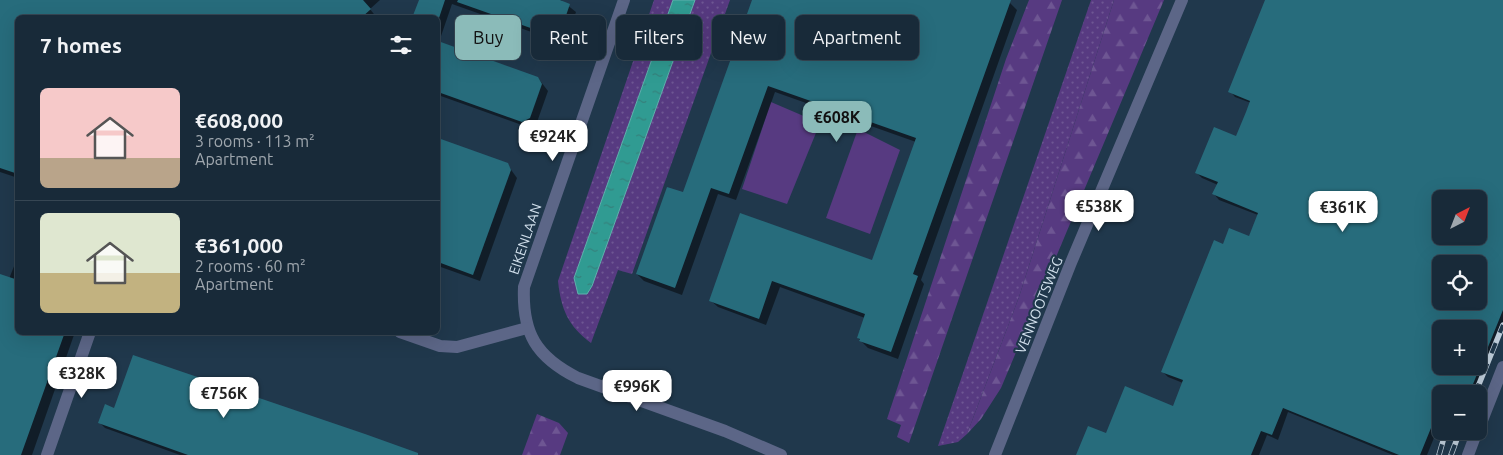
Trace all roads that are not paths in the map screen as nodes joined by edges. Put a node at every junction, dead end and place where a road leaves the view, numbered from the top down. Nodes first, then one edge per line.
1 (624, 0) edge
2 (1182, 0) edge
3 (527, 328) junction
4 (89, 335) edge
5 (409, 335) edge
6 (1503, 367) edge
7 (1487, 408) edge
8 (1474, 440) edge
9 (47, 455) edge
10 (781, 455) edge
11 (995, 455) edge
12 (1468, 455) edge

1 - 3 street, EIKENLAAN
2 - 11 street, VENNOOTSWEG
3 - 5 street
3 - 10 street, EIKENLAAN
4 - 9 street
6 - 7 street
8 - 12 street

